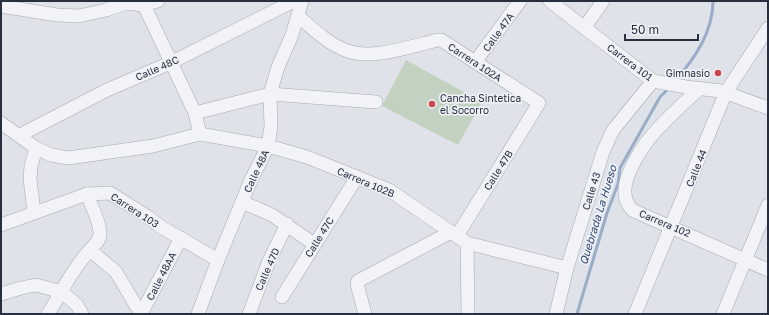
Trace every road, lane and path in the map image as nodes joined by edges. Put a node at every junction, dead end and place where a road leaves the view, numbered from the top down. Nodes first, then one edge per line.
1 (158, 1) edge
2 (294, 1) edge
3 (302, 1) edge
4 (520, 1) edge
5 (550, 1) edge
6 (603, 1) edge
7 (142, 3) edge
8 (1, 6) edge
9 (298, 16) junction
10 (584, 28) junction
11 (768, 28) edge
12 (475, 62) junction
13 (170, 63) junction
14 (653, 81) junction
15 (692, 88) junction
16 (726, 92) junction
17 (270, 94) junction
18 (376, 102) dead end
19 (539, 103) joint
20 (768, 108) edge
21 (195, 114) junction
22 (2, 124) edge
23 (200, 134) junction
24 (20, 135) junction
25 (268, 146) junction
26 (36, 148) junction
27 (357, 177) junction
28 (87, 194) junction
29 (242, 202) junction
30 (768, 204) edge
31 (34, 212) junction
32 (287, 224) junction
33 (1, 225) edge
34 (671, 226) junction
35 (458, 237) junction
36 (180, 238) junction
37 (314, 244) junction
38 (90, 250) junction
39 (745, 259) junction
40 (218, 260) junction
41 (567, 268) junction
42 (768, 270) edge
43 (62, 292) junction
44 (1, 294) edge
45 (282, 297) dead end
46 (48, 314) edge
47 (82, 314) edge
48 (141, 314) edge
49 (198, 314) edge
50 (249, 314) edge
51 (365, 314) edge
52 (468, 314) edge
53 (556, 314) edge
54 (635, 314) edge
55 (723, 314) edge

1 - 7 street
2 - 13 street, Calle 48C
3 - 9 street, Calle 48A
4 - 12 street, Calle 47A
5 - 10 street, Carrera 101
6 - 10 street
7 - 8 street
7 - 13 street
9 - 12 street, Carrera 102A
9 - 17 street, Calle 48A
10 - 14 street, Carrera 101
11 - 16 street, Calle 44
12 - 19 street, Carrera 102A
13 - 21 street
13 - 24 street, Calle 48C
14 - 15 street, Carrera 101
14 - 41 street, Calle 43
15 - 16 street, Carrera 101
15 - 34 street, Carrera 102
16 - 20 street, Carrera 101
16 - 34 street, Calle 44
17 - 18 street
17 - 21 street
17 - 25 street, Calle 48A
19 - 35 street, Calle 47B
21 - 23 street
22 - 24 street, Carrera 102B
23 - 25 street, Carrera 102B
23 - 26 street, Carrera 102B
24 - 26 street, Carrera 102B
25 - 27 street, Carrera 102B
25 - 29 street, Calle 48A
26 - 31 street
27 - 35 street, Carrera 102B
27 - 37 street, Calle 47C
28 - 31 street, Carrera 103
28 - 36 street, Carrera 103
28 - 38 street
29 - 32 street
29 - 40 street, Calle 48A
30 - 39 street
31 - 33 street, Carrera 103
32 - 37 street
32 - 50 street, Calle 47D
34 - 39 street, Carrera 102
34 - 54 street, Calle 44
35 - 41 street, Carrera 102B
35 - 51 street
35 - 52 street
36 - 40 street, Carrera 103
36 - 48 street, Calle 48AA
37 - 45 street, Calle 47C
38 - 43 street
38 - 48 street
39 - 42 street, Carrera 102
39 - 55 street
40 - 49 street, Calle 48A
41 - 53 street, Calle 43
43 - 44 street
43 - 46 street
43 - 47 street

